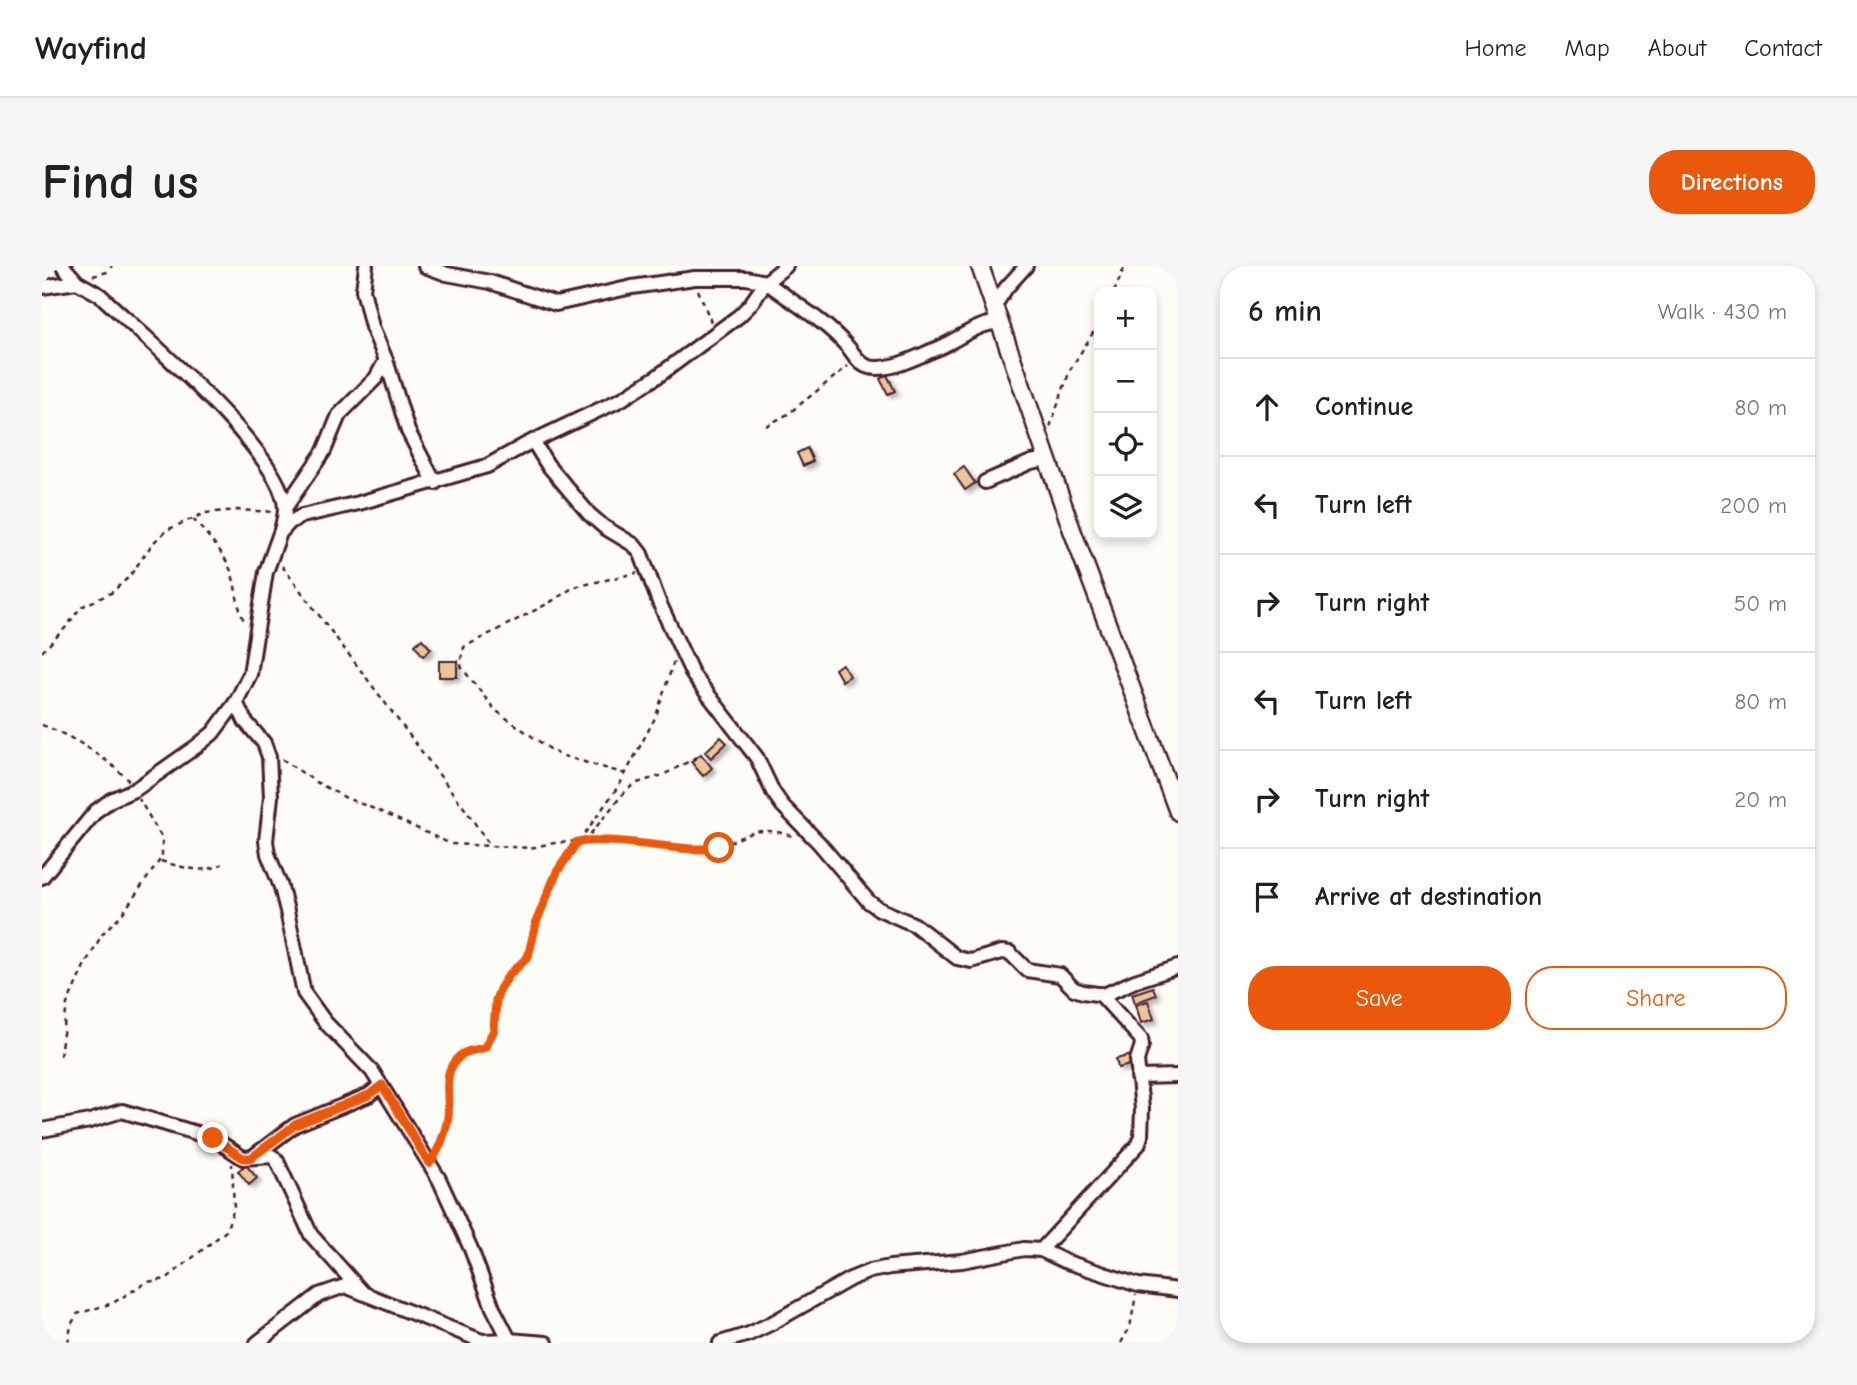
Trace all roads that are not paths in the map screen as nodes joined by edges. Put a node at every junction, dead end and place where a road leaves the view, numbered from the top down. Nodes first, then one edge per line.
1 (63, 266) edge
2 (366, 266) edge
3 (425, 266) edge
4 (786, 266) edge
5 (979, 266) edge
6 (1026, 266) edge
7 (77, 282) junction
8 (766, 282) junction
9 (42, 287) edge
10 (997, 315) junction
11 (386, 360) junction
12 (533, 441) junction
13 (1045, 452) junction
14 (985, 481) dead end
15 (435, 483) junction
16 (285, 510) junction
17 (280, 533) junction
18 (236, 702) junction
19 (1178, 812) edge
20 (42, 876) edge
21 (1178, 967) edge
22 (1100, 994) junction
23 (1178, 1076) edge
24 (1138, 1077) junction
25 (382, 1085) junction
26 (42, 1130) edge
27 (251, 1158) junction
28 (1041, 1250) junction
29 (1178, 1290) edge
30 (363, 1293) junction
31 (510, 1341) edge
32 (257, 1343) edge
33 (546, 1343) edge
34 (720, 1343) edge

1 - 7 street
2 - 11 street
3 - 8 street
4 - 8 street
5 - 10 street
6 - 10 street
7 - 9 street
7 - 16 street
8 - 10 street
8 - 12 street
10 - 13 street
11 - 15 street
11 - 16 street
12 - 15 street
12 - 22 street
13 - 14 street
13 - 19 street
15 - 17 street
16 - 17 street
17 - 18 street
18 - 20 street
18 - 25 street
21 - 22 street
22 - 24 street
23 - 24 street
24 - 28 street
25 - 27 street
25 - 31 street
26 - 27 street
27 - 30 street
28 - 29 street
28 - 34 street
30 - 31 street
30 - 32 street
31 - 33 street

